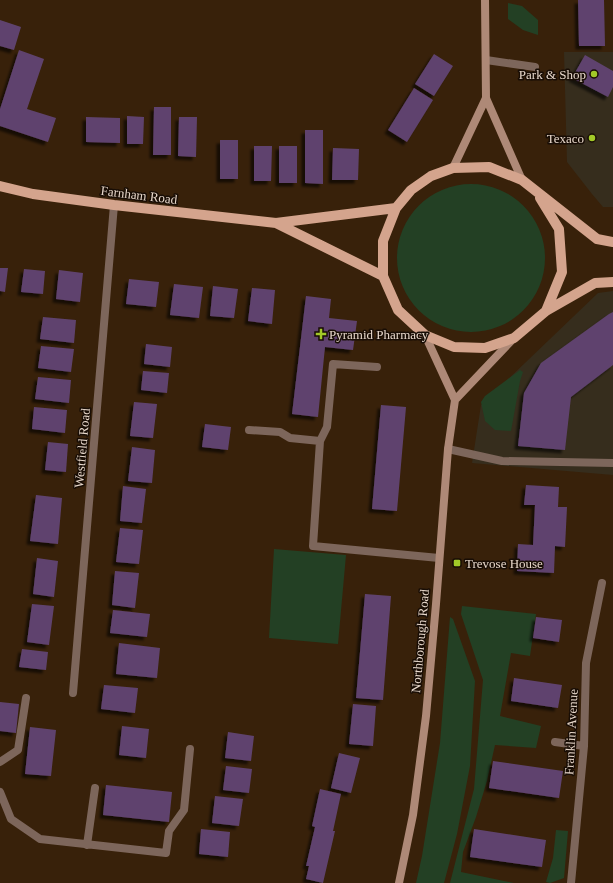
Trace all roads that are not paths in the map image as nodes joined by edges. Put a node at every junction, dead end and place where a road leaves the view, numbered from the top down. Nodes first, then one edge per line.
1 (485, 0) edge
2 (486, 60) junction
3 (535, 68) dead end
4 (486, 98) junction
5 (453, 168) junction
6 (522, 180) junction
7 (0, 186) edge
8 (537, 193) junction
9 (114, 205) junction
10 (396, 208) junction
11 (276, 223) junction
12 (613, 242) edge
13 (383, 276) junction
14 (613, 282) edge
15 (546, 311) junction
16 (425, 335) junction
17 (514, 338) junction
18 (377, 367) dead end
19 (455, 400) junction
20 (249, 430) dead end
21 (320, 441) junction
22 (448, 449) junction
23 (613, 463) edge
24 (439, 558) junction
25 (602, 583) dead end
26 (73, 693) dead end
27 (26, 698) dead end
28 (555, 742) dead end
29 (584, 746) junction
30 (190, 749) dead end
31 (0, 762) edge
32 (95, 788) dead end
33 (0, 792) edge
34 (87, 845) junction
35 (399, 883) edge
36 (571, 883) edge

1 - 2 street
2 - 3 street
2 - 4 street
4 - 5 street
4 - 6 street
5 - 6 main road
5 - 10 main road
6 - 8 main road
7 - 9 main road, Farnham Road
8 - 12 main road
8 - 15 main road
9 - 11 main road, Farnham Road
9 - 26 street, Westfield Road
10 - 11 main road, Farnham Road
10 - 13 main road
11 - 13 main road, Farnham Road
13 - 16 main road
14 - 15 main road
15 - 17 main road
16 - 17 main road
16 - 19 street
17 - 19 street
18 - 21 street
19 - 22 street, Northborough Road
20 - 21 street
21 - 24 street
22 - 23 street
22 - 24 street, Northborough Road
24 - 35 street, Northborough Road
25 - 29 street, Franklin Avenue
27 - 31 street
28 - 29 street
29 - 36 street, Franklin Avenue
30 - 34 street
32 - 34 street
33 - 34 street

